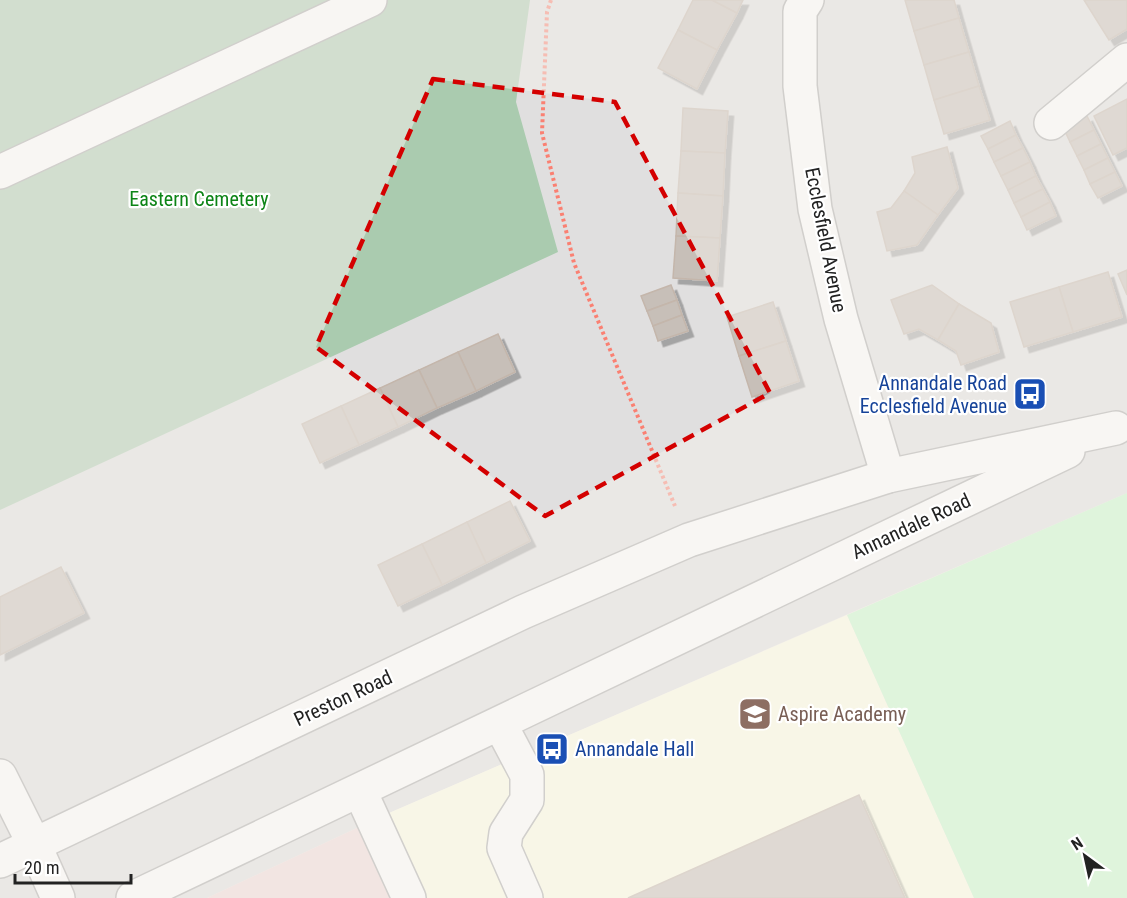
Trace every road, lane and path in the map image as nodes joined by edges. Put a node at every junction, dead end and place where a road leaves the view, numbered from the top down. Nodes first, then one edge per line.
1 (370, 0) edge
2 (551, 0) edge
3 (807, 0) edge
4 (1127, 60) edge
5 (1051, 123) dead end
6 (0, 172) edge
7 (1122, 426) edge
8 (888, 476) junction
9 (689, 540) junction
10 (500, 724) junction
11 (0, 776) edge
12 (360, 790) junction
13 (34, 844) junction
14 (0, 861) edge
15 (58, 898) edge
16 (133, 898) edge
17 (409, 898) edge
18 (526, 898) edge

1 - 6 street
2 - 9 path
3 - 8 street, Ecclesfield Avenue
4 - 5 street
7 - 8 street, Annandale Road
7 - 10 street, Annandale Road
8 - 9 street, Annandale Road
9 - 13 street, Preston Road
10 - 12 street
10 - 18 street
11 - 13 street
12 - 16 street
12 - 17 street
13 - 14 street, Preston Road
13 - 15 street

